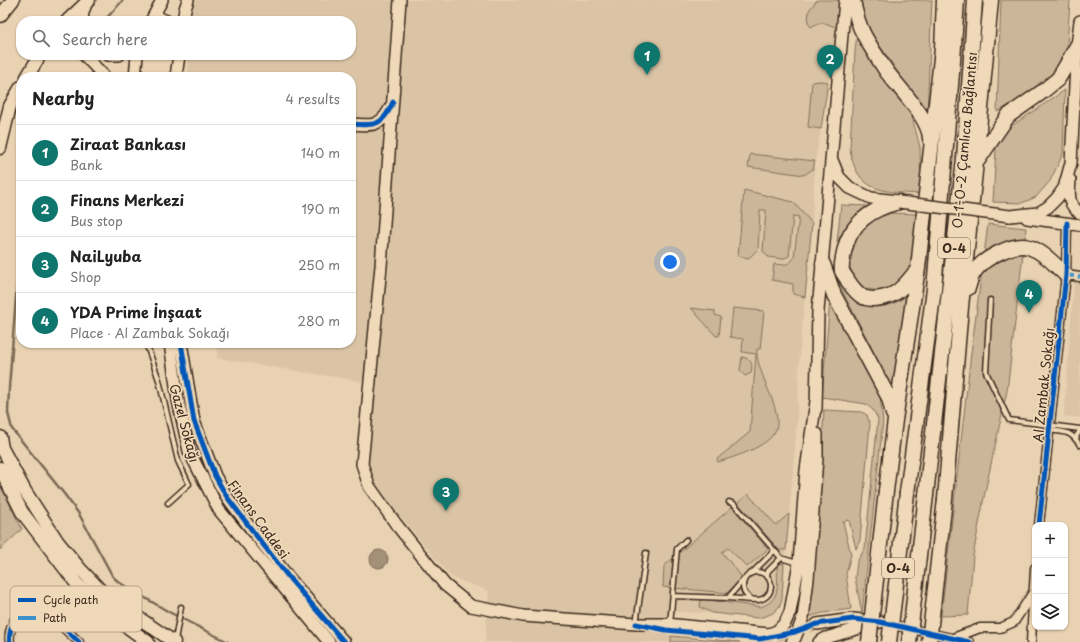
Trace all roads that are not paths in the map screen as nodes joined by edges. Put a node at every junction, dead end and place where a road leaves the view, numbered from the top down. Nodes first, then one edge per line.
1 (3, 0) edge
2 (13, 0) edge
3 (162, 0) edge
4 (188, 0) edge
5 (400, 0) edge
6 (845, 0) edge
7 (853, 0) edge
8 (944, 0) edge
9 (957, 0) edge
10 (974, 0) edge
11 (991, 0) edge
12 (88, 1) edge
13 (1, 15) edge
14 (72, 16) edge
15 (83, 16) edge
16 (154, 16) edge
17 (183, 16) edge
18 (1080, 21) edge
19 (1077, 46) junction
20 (37, 60) edge
21 (41, 60) edge
22 (89, 60) edge
23 (136, 60) edge
24 (178, 60) edge
25 (29, 72) edge
26 (100, 72) edge
27 (135, 72) edge
28 (177, 72) edge
29 (16, 96) edge
30 (393, 102) junction
31 (356, 125) edge
32 (0, 148) edge
33 (930, 151) junction
34 (831, 158) junction
35 (976, 162) junction
36 (1071, 163) junction
37 (899, 202) junction
38 (1080, 213) edge
39 (1010, 216) junction
40 (1067, 224) junction
41 (1080, 225) edge
42 (823, 264) junction
43 (918, 268) junction
44 (1066, 275) junction
45 (1080, 277) edge
46 (990, 300) dead end
47 (961, 307) junction
48 (148, 348) edge
49 (171, 348) edge
50 (182, 348) edge
51 (816, 401) junction
52 (895, 420) junction
53 (1049, 428) junction
54 (1080, 430) edge
55 (0, 437) edge
56 (1076, 440) junction
57 (1080, 445) edge
58 (0, 468) edge
59 (22, 486) junction
60 (16, 500) junction
61 (729, 502) dead end
62 (168, 503) dead end
63 (1039, 522) edge
64 (686, 540) dead end
65 (774, 551) junction
66 (646, 553) dead end
67 (781, 558) junction
68 (799, 563) junction
69 (753, 572) junction
70 (767, 575) junction
71 (745, 578) junction
72 (79, 586) edge
73 (96, 586) edge
74 (1032, 594) edge
75 (1034, 594) edge
76 (673, 596) junction
77 (728, 598) junction
78 (756, 600) junction
79 (181, 606) dead end
80 (142, 620) edge
81 (880, 622) junction
82 (636, 624) junction
83 (817, 624) tunnel mouth
84 (670, 625) junction
85 (854, 630) junction
86 (11, 632) edge
87 (69, 632) edge
88 (134, 632) edge
89 (953, 638) junction
90 (760, 639) dead end
91 (10, 642) edge
92 (80, 642) edge
93 (148, 642) edge
94 (174, 642) edge
95 (329, 642) edge
96 (344, 642) edge
97 (792, 642) edge
98 (819, 642) edge
99 (836, 642) edge
100 (869, 642) edge
101 (889, 642) edge
102 (909, 642) edge
103 (929, 642) edge
104 (969, 642) edge
105 (1031, 642) edge

1 - 13 main road
2 - 13 main road
3 - 16 main road
4 - 17 main road
5 - 30 main road
6 - 34 main road
7 - 33 highway
8 - 33 highway
9 - 101 highway, O-1-O-2 Çamlıca Bağlantısı / O-4, bridge
10 - 102 highway, O-1-O-2 Çamlıca Bağlantısı / O-4, bridge
11 - 35 highway
12 - 14 main road
12 - 15 main road
18 - 19 main road
19 - 35 highway
19 - 36 main road
20 - 25 main road
21 - 25 main road
22 - 26 main road
23 - 27 main road
24 - 28 main road
29 - 32 main road
30 - 31 main road
30 - 82 main road
33 - 43 highway
34 - 37 main road
34 - 42 main road
35 - 47 highway
36 - 38 main road
36 - 39 main road
37 - 39 main road, bridge
37 - 43 highway
39 - 40 main road
40 - 41 main road
40 - 44 street, Al Zambak Sokağı
42 - 51 main road
42 - 52 highway
43 - 52 highway
44 - 45 street
44 - 47 highway
44 - 53 street, Al Zambak Sokağı
46 - 53 lane
47 - 103 highway, bridge
48 - 62 lane, Gazel Sokağı
49 - 95 main road, Finans Caddesi
50 - 96 main road, Finans Caddesi
51 - 68 main road
51 - 97 main road
52 - 100 highway, bridge
53 - 54 lane
53 - 56 lane
53 - 63 street, Al Zambak Sokağı
54 - 56 lane
55 - 59 main road
56 - 57 lane
58 - 60 main road
59 - 60 main road
59 - 73 main road
60 - 72 main road
61 - 65 lane
64 - 76 lane
65 - 67 lane
65 - 69 lane
66 - 82 lane
67 - 68 lane
67 - 70 lane
68 - 84 main road
69 - 70 lane
69 - 71 lane
70 - 78 lane
71 - 77 lane
71 - 78 lane
74 - 89 street
75 - 105 street
76 - 77 lane
76 - 84 lane
77 - 78 lane
79 - 94 lane
80 - 94 main road
81 - 83 main road
81 - 85 main road
81 - 89 street
82 - 84 main road
82 - 90 main road
85 - 98 main road
85 - 99 main road
86 - 91 street
87 - 92 street
88 - 93 main road
89 - 104 street

